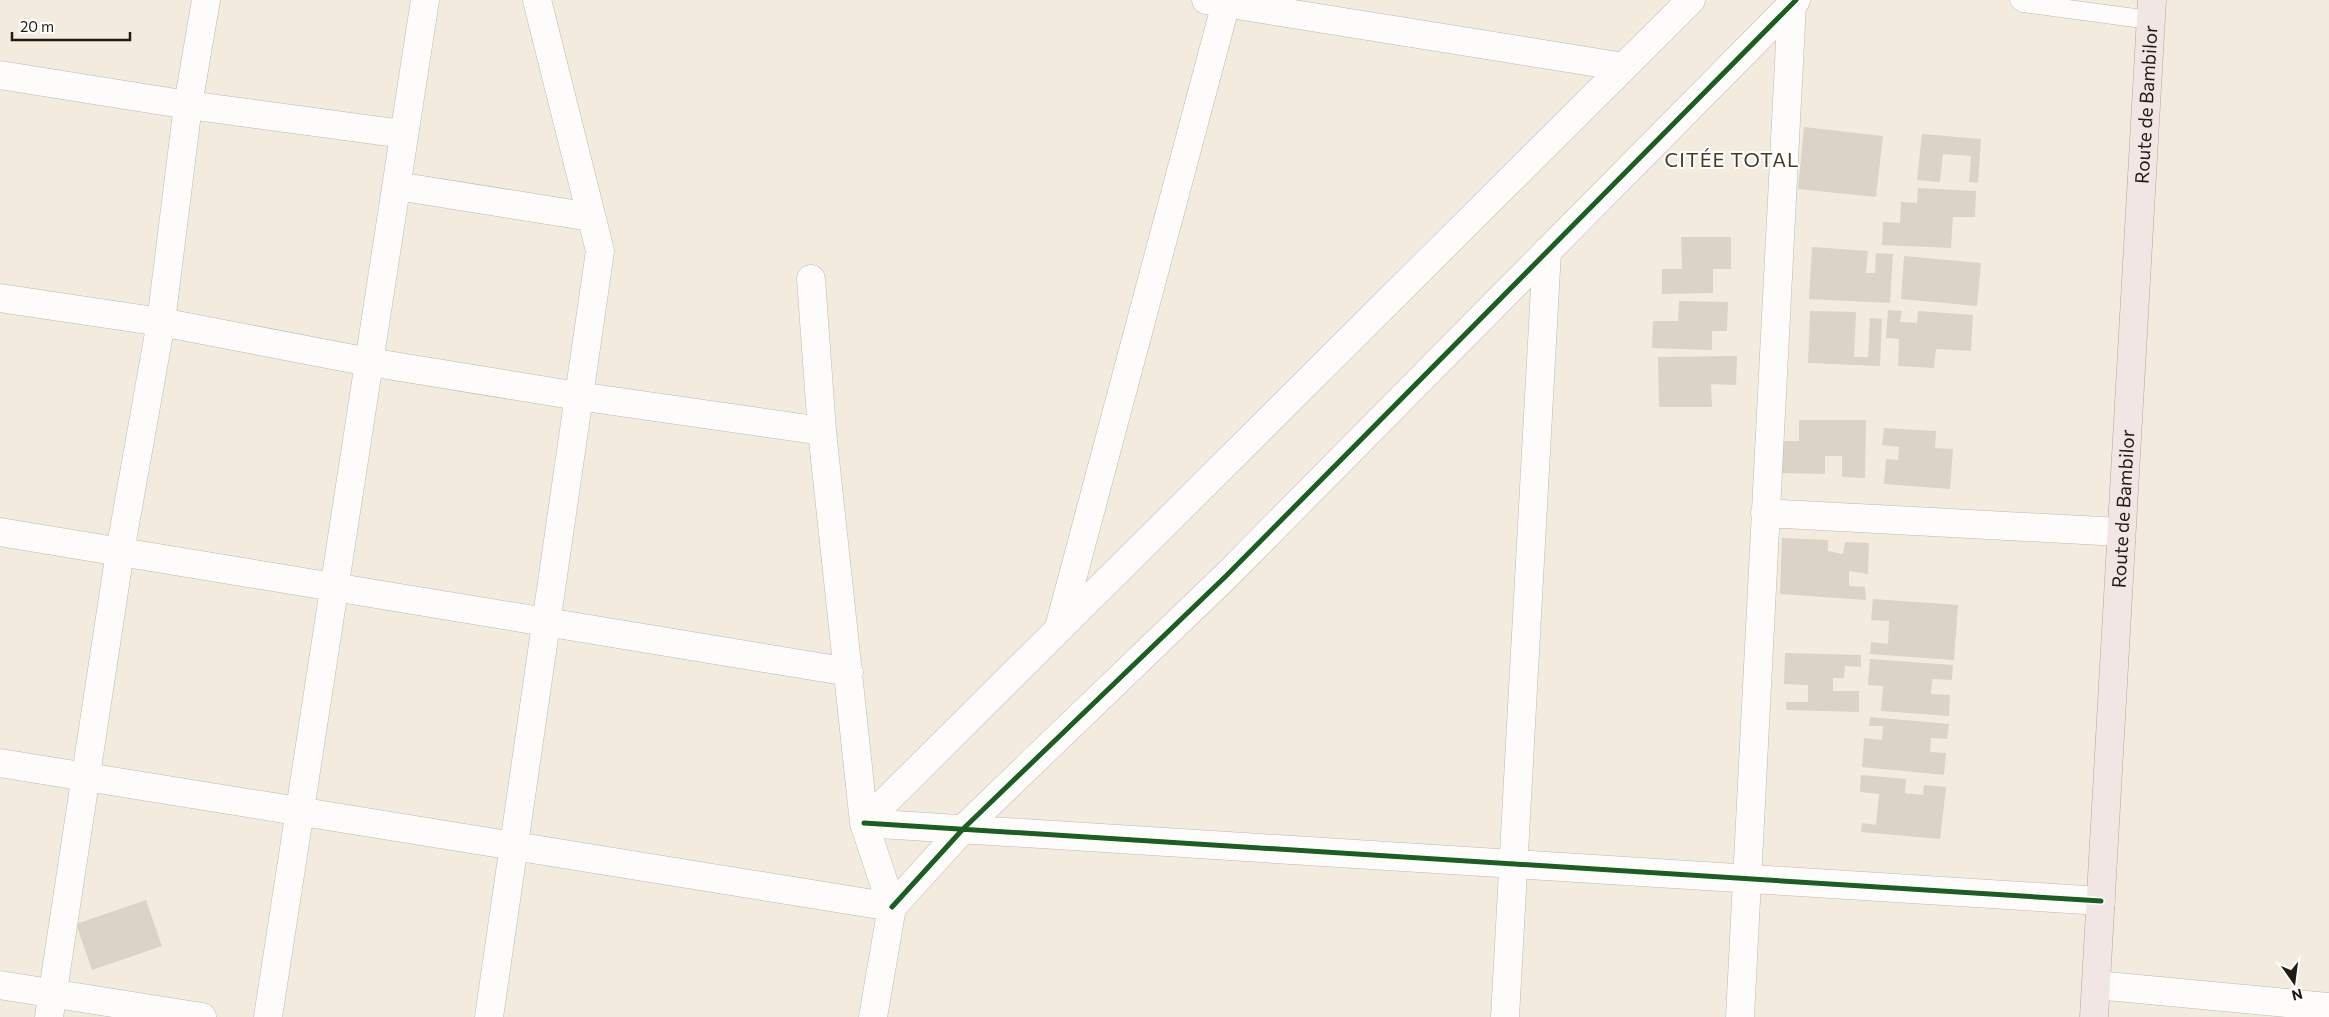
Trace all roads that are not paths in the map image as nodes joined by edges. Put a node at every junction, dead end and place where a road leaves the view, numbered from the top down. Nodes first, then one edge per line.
1 (206, 0) edge
2 (425, 0) edge
3 (537, 0) edge
4 (1691, 0) edge
5 (2019, 0) edge
6 (1216, 2) edge
7 (1794, 2) edge
8 (2151, 10) edge
9 (1624, 67) junction
10 (0, 76) edge
11 (188, 105) junction
12 (403, 134) junction
13 (398, 186) junction
14 (591, 217) junction
15 (1547, 251) junction
16 (811, 279) dead end
17 (0, 298) edge
18 (161, 322) junction
19 (369, 362) junction
20 (578, 396) junction
21 (822, 431) junction
22 (1765, 512) junction
23 (0, 532) edge
24 (2120, 532) junction
25 (120, 552) junction
26 (335, 587) junction
27 (546, 622) junction
28 (1059, 629) junction
29 (850, 672) junction
30 (0, 763) edge
31 (86, 777) junction
32 (300, 811) junction
33 (864, 823) junction
34 (964, 829) junction
35 (514, 846) junction
36 (1514, 864) junction
37 (1747, 879) junction
38 (2101, 901) junction
39 (892, 907) junction
40 (2096, 984) junction
41 (0, 985) edge
42 (51, 1005) edge
43 (2329, 1007) edge
44 (202, 1017) edge
45 (268, 1017) edge
46 (489, 1017) edge
47 (873, 1017) edge
48 (1505, 1017) edge
49 (1740, 1017) edge
50 (2094, 1017) edge

1 - 11 street
2 - 12 street
3 - 14 street
4 - 9 street
5 - 8 lane
6 - 9 street
6 - 28 street
7 - 15 street
7 - 22 street
8 - 24 main road, Route de Bambilor
9 - 28 street
10 - 11 street
11 - 12 street
11 - 18 street
12 - 13 street
13 - 14 street
13 - 19 street
14 - 20 street
15 - 34 street
15 - 36 street
16 - 21 street
17 - 18 street
18 - 19 street
18 - 25 street
19 - 20 street
19 - 26 street
20 - 21 street
20 - 27 street
21 - 29 street
22 - 24 street
22 - 37 street
23 - 25 street
24 - 38 main road, Route de Bambilor
25 - 26 street
25 - 31 street
26 - 27 street
26 - 32 street
27 - 29 street
27 - 35 street
28 - 33 street
29 - 33 street
30 - 31 street
31 - 32 street
31 - 42 street
32 - 35 street
32 - 45 street
33 - 34 street
33 - 39 street
34 - 36 street
34 - 39 street
35 - 39 street
35 - 46 street
36 - 37 street
36 - 48 street
37 - 38 street
37 - 49 street
38 - 40 main road, Route de Bambilor
39 - 47 street
40 - 43 street
40 - 50 main road, Route de Bambilor
41 - 42 street
42 - 44 street

